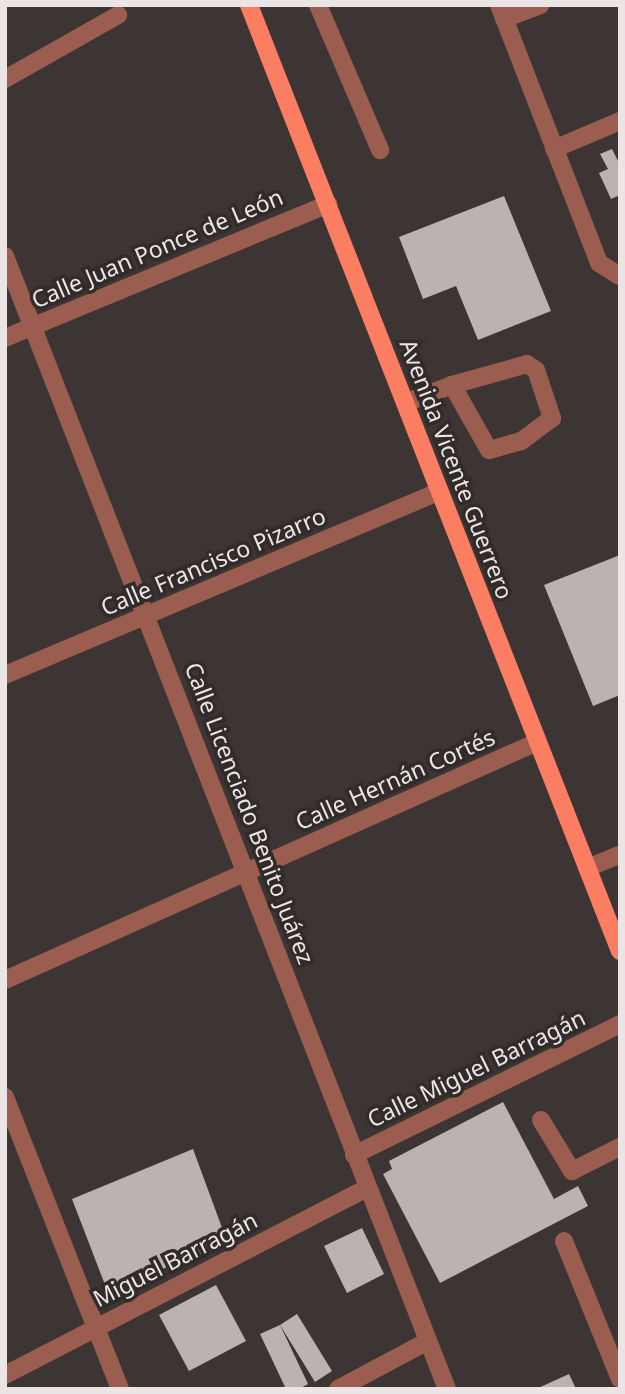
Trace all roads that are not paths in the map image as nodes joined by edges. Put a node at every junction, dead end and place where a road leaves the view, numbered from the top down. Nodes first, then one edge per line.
1 (249, 5) edge
2 (318, 5) edge
3 (540, 5) edge
4 (501, 12) edge
5 (118, 15) dead end
6 (5, 79) edge
7 (620, 121) edge
8 (554, 149) junction
9 (380, 150) dead end
10 (328, 204) junction
11 (5, 256) edge
12 (620, 276) edge
13 (31, 327) junction
14 (5, 338) edge
15 (452, 385) junction
16 (405, 403) junction
17 (439, 492) junction
18 (146, 616) junction
19 (5, 675) edge
20 (537, 742) junction
21 (620, 855) edge
22 (587, 868) junction
23 (249, 872) junction
24 (620, 951) edge
25 (5, 980) edge
26 (620, 1024) edge
27 (5, 1097) edge
28 (541, 1121) dead end
29 (620, 1147) edge
30 (354, 1155) junction
31 (368, 1188) junction
32 (564, 1241) dead end
33 (98, 1326) junction
34 (428, 1341) junction
35 (5, 1375) edge
36 (620, 1379) edge
37 (121, 1389) edge
38 (338, 1389) edge
39 (447, 1389) edge

1 - 10 main road, Avenida Vicente Guerrero
2 - 9 street
3 - 4 street
4 - 8 street
5 - 6 street
7 - 8 street
8 - 12 street
10 - 13 street, Calle Juan Ponce de León
10 - 16 main road, Avenida Vicente Guerrero
11 - 13 street, Calle Licenciado Benito Juárez
13 - 14 street, Calle Juan Ponce de León
13 - 18 street, Calle Licenciado Benito Juárez
15 - 15 street
15 - 16 street
16 - 17 main road, Avenida Vicente Guerrero
17 - 18 street, Calle Francisco Pizarro
17 - 20 main road, Avenida Vicente Guerrero
18 - 19 street, Calle Francisco Pizarro
18 - 23 street, Calle Licenciado Benito Juárez
20 - 22 main road, Avenida Vicente Guerrero
20 - 23 street, Calle Hernán Cortés
21 - 22 street
22 - 24 main road, Avenida Vicente Guerrero
23 - 25 street, Calle Hernán Cortés
23 - 30 street, Calle Licenciado Benito Juárez
26 - 30 street, Calle Miguel Barragán
27 - 33 street
28 - 29 street
30 - 31 street, Calle Licenciado Benito Juárez
31 - 33 street, Miguel Barragán
31 - 34 street, Calle Licenciado Benito Juárez
32 - 36 street
33 - 35 street, Miguel Barragán
33 - 37 street
34 - 38 street
34 - 39 street, Calle Licenciado Benito Juárez

